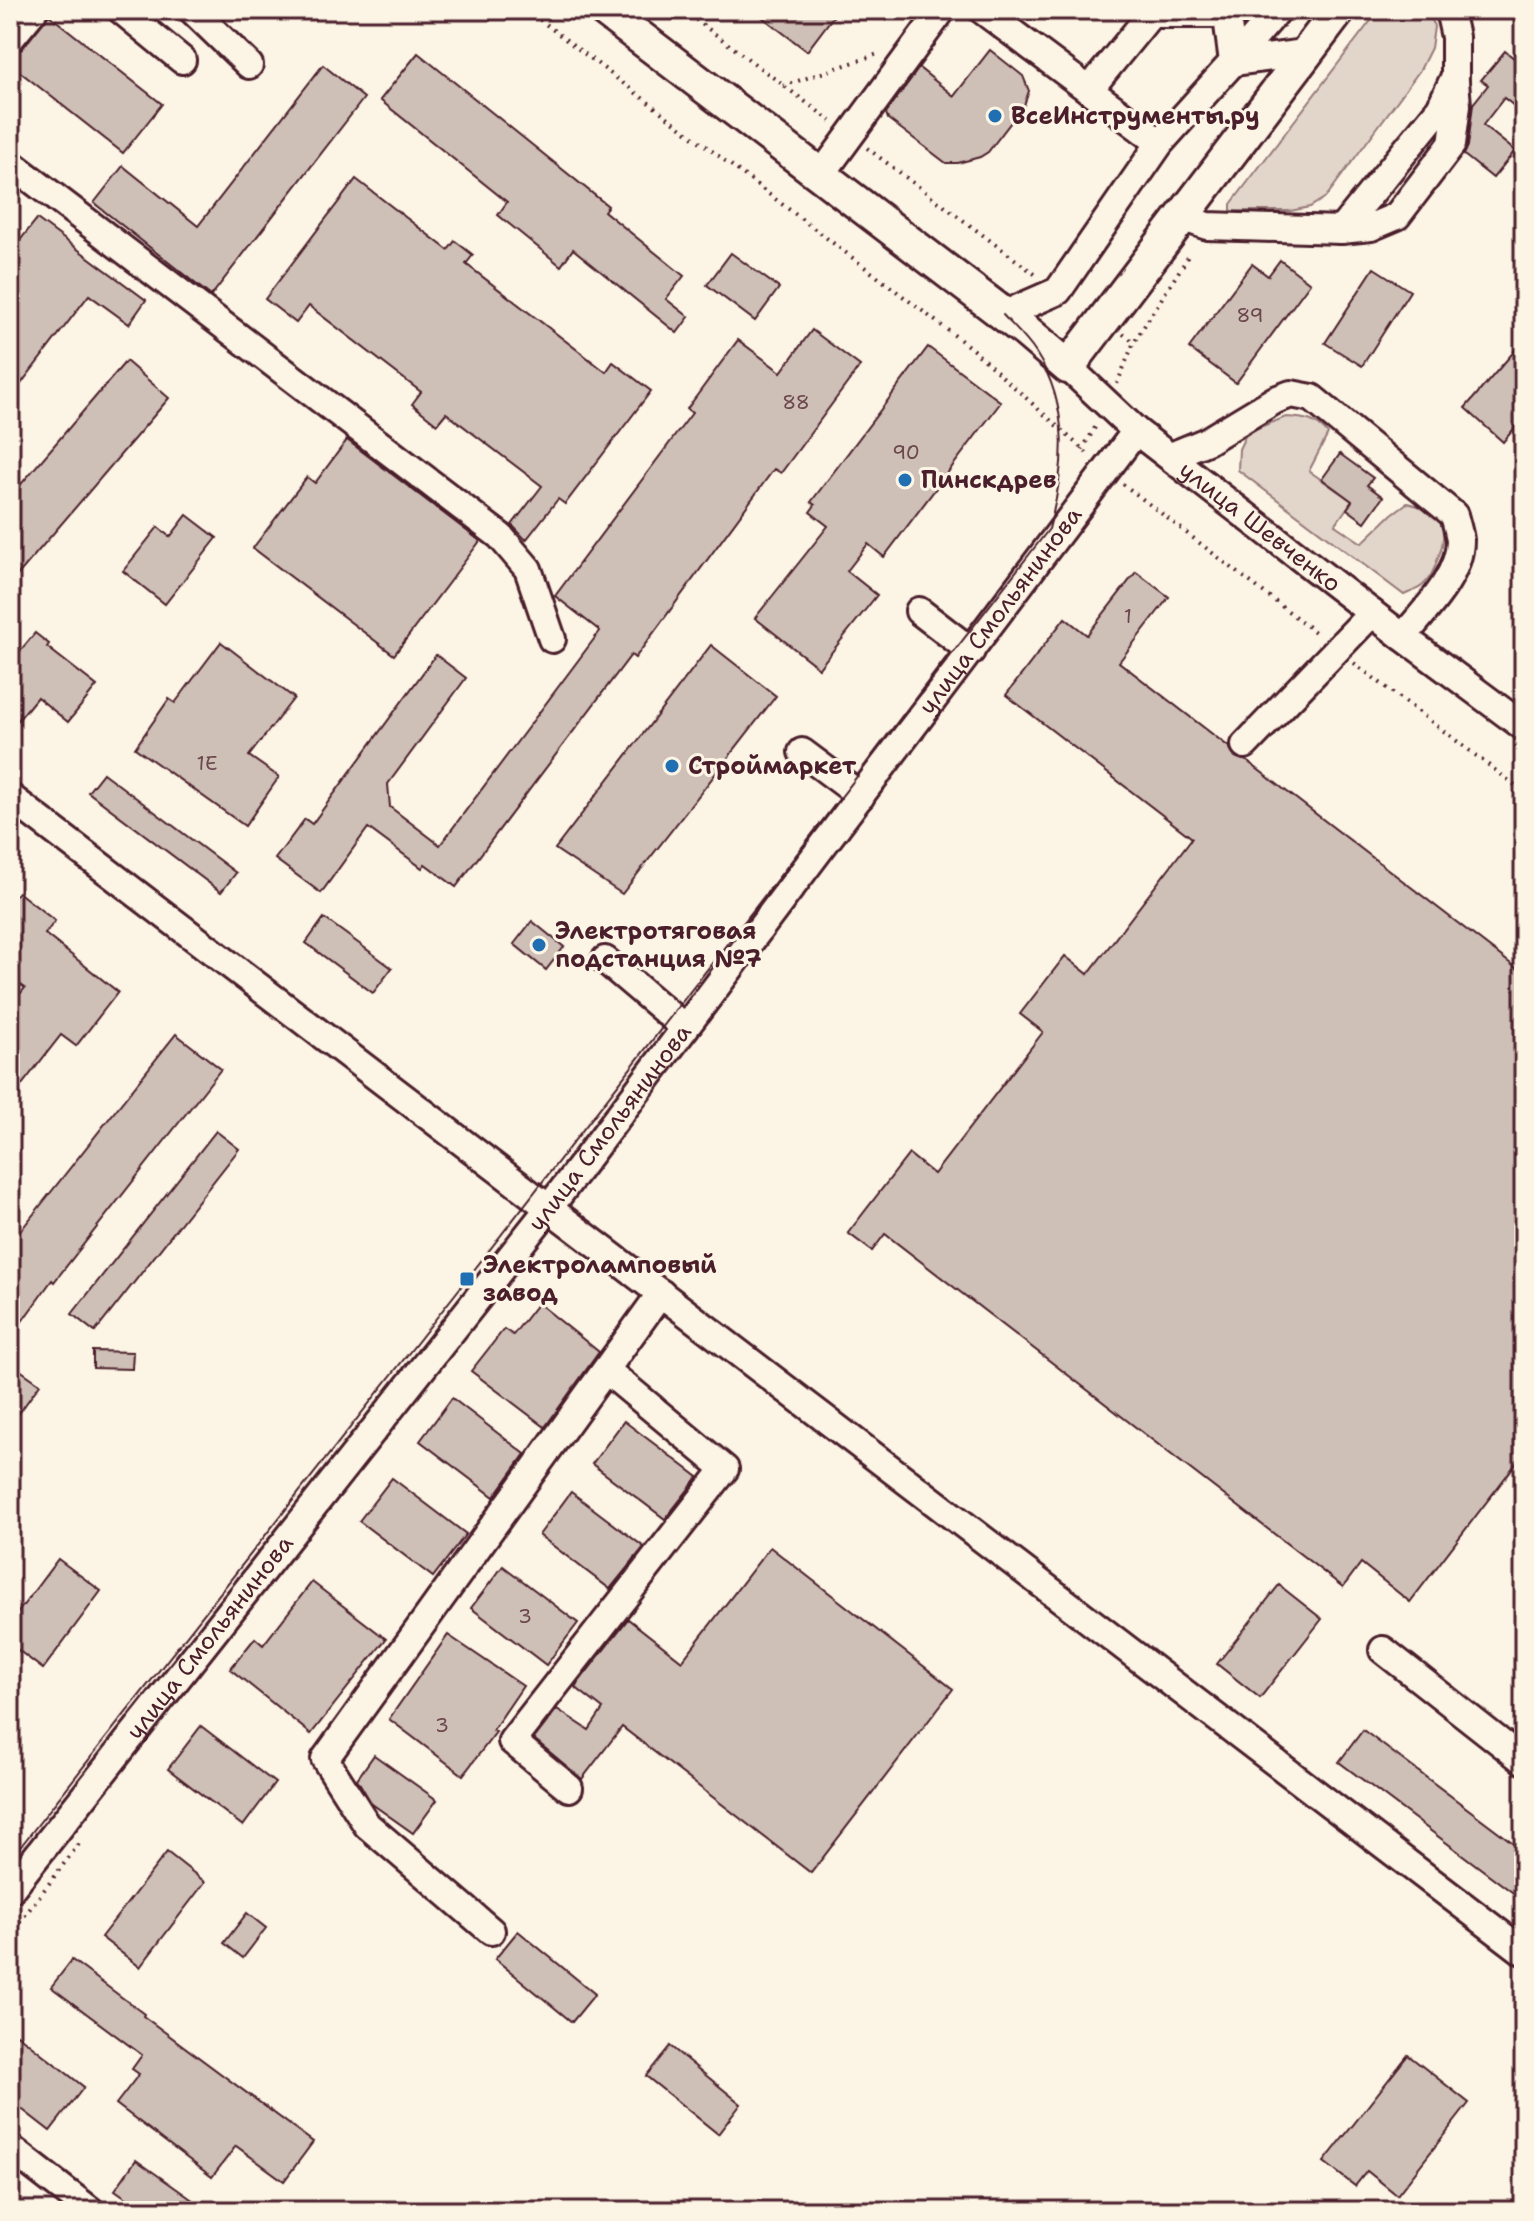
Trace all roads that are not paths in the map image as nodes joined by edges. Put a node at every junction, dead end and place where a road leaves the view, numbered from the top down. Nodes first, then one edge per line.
1 (34, 10) edge
2 (121, 10) edge
3 (192, 10) edge
4 (604, 10) edge
5 (942, 10) edge
6 (982, 10) edge
7 (1278, 10) edge
8 (1449, 10) edge
9 (1227, 12) edge
10 (1350, 16) edge
11 (10, 39) edge
12 (1305, 53) junction
13 (182, 60) dead end
14 (1233, 62) junction
15 (249, 65) dead end
16 (1089, 90) junction
17 (1160, 143) junction
18 (10, 163) edge
19 (821, 175) junction
20 (1194, 222) junction
21 (1003, 315) junction
22 (1068, 367) junction
23 (1136, 431) junction
24 (1171, 456) junction
25 (919, 611) dead end
26 (1372, 613) junction
27 (1403, 637) junction
28 (552, 639) dead end
29 (971, 651) junction
30 (1524, 727) edge
31 (1245, 745) dead end
32 (802, 752) dead end
33 (861, 796) junction
34 (10, 797) edge
35 (605, 960) dead end
36 (685, 1028) junction
37 (549, 1208) junction
38 (661, 1293) junction
39 (606, 1370) junction
40 (1383, 1650) dead end
41 (1524, 1761) edge
42 (569, 1788) dead end
43 (10, 1890) edge
44 (491, 1931) dead end
45 (1524, 1952) edge
46 (10, 2148) edge
47 (91, 2211) edge

1 - 11 street
2 - 13 street
3 - 15 street
4 - 19 main road, улица Шевченко
5 - 19 street
6 - 16 street
7 - 14 street
8 - 20 street
9 - 14 street
9 - 16 street
10 - 12 main road
12 - 14 street
12 - 20 main road
14 - 17 street
16 - 17 street
17 - 21 street
18 - 28 street
19 - 21 main road, улица Шевченко
20 - 22 main road
21 - 22 main road, улица Шевченко
22 - 23 street, улица Шевченко
23 - 24 street, улица Шевченко
23 - 29 street, улица Смольянинова
24 - 26 street, улица Шевченко
24 - 27 street
25 - 29 street
26 - 27 street, улица Шевченко
26 - 31 street
27 - 30 street, улица Шевченко
29 - 33 street, улица Смольянинова
32 - 33 street
33 - 36 street, улица Смольянинова
34 - 37 street
35 - 36 street
36 - 37 street, улица Смольянинова
37 - 38 street
37 - 43 street, улица Смольянинова
38 - 39 street
38 - 45 street
39 - 42 street
39 - 44 street
40 - 41 street
46 - 47 street

